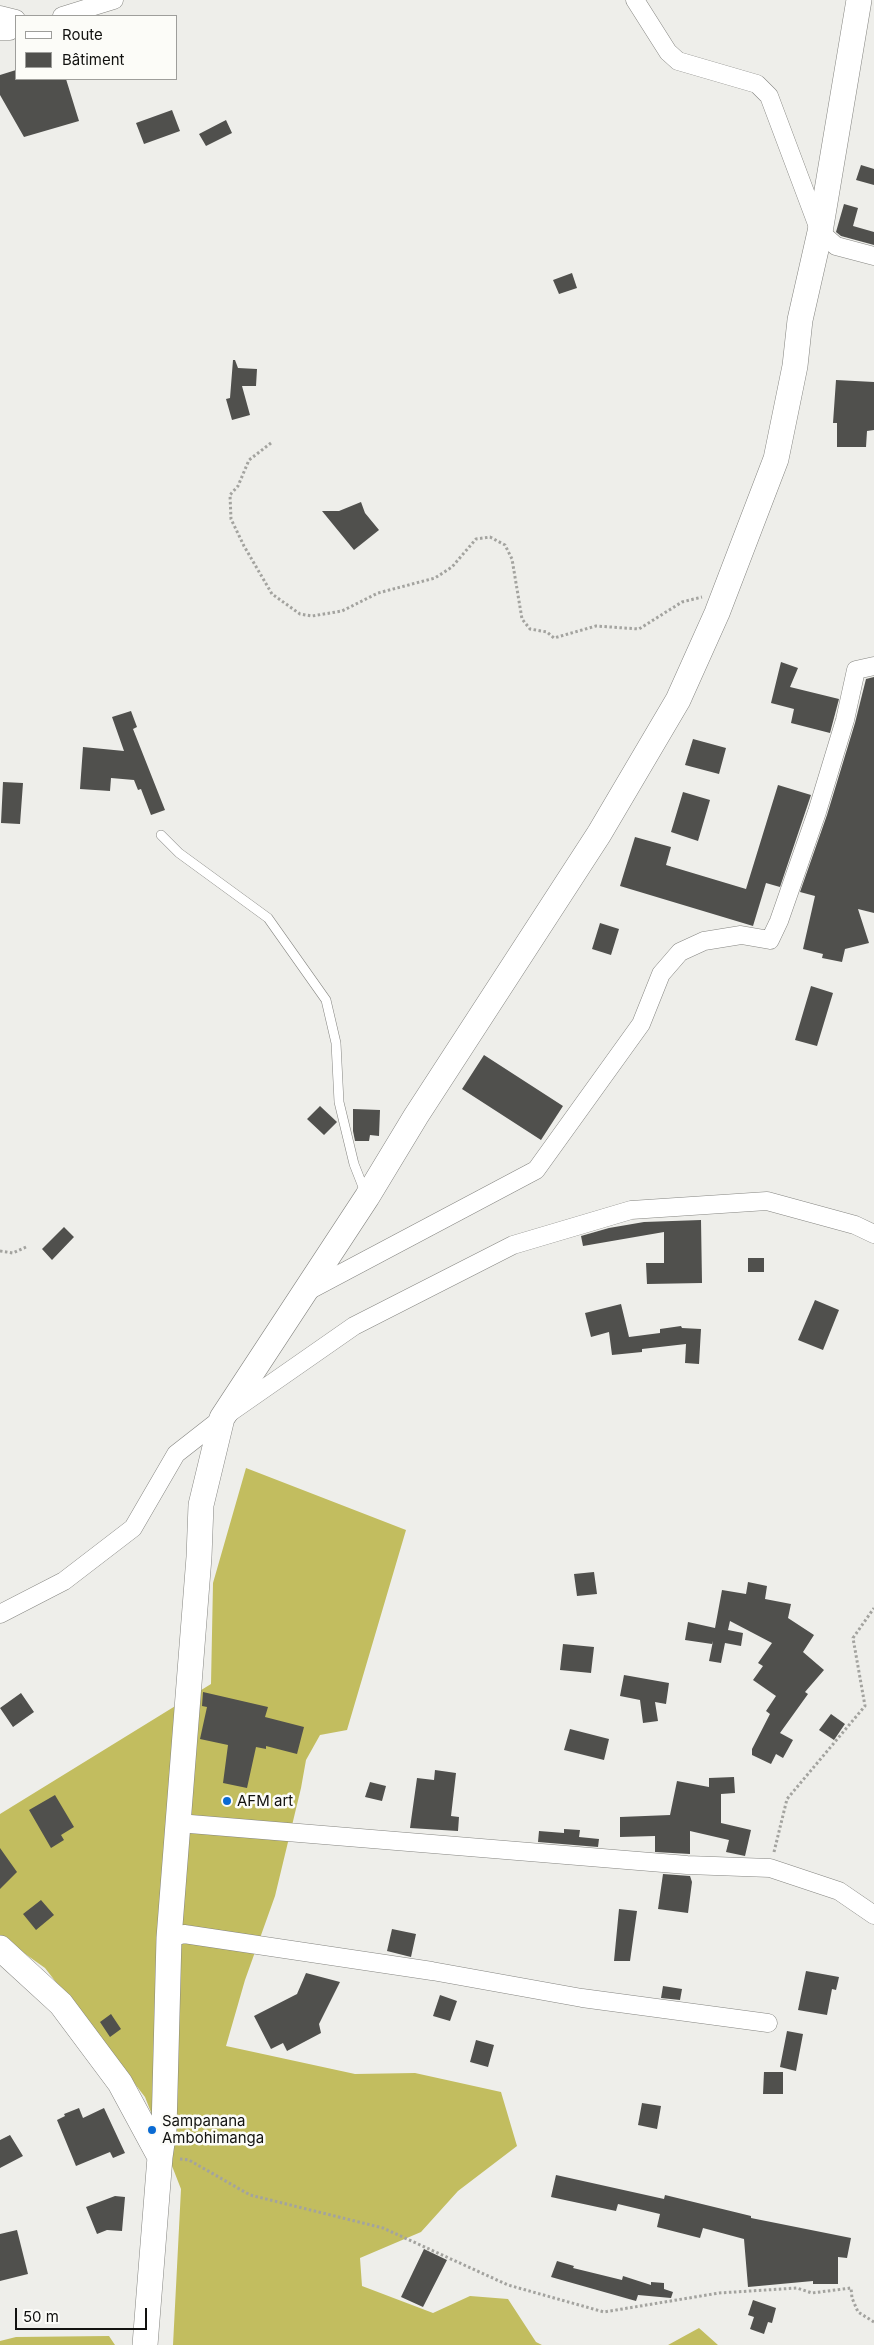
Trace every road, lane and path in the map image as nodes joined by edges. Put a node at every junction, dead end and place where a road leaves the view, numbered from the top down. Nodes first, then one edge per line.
1 (114, 0) edge
2 (635, 0) edge
3 (859, 0) edge
4 (0, 15) edge
5 (65, 15) edge
6 (9, 27) edge
7 (820, 232) junction
8 (874, 256) edge
9 (271, 443) dead end
10 (722, 600) junction
11 (874, 666) edge
12 (161, 834) dead end
13 (367, 1197) junction
14 (874, 1234) edge
15 (26, 1247) dead end
16 (0, 1251) edge
17 (301, 1295) junction
18 (222, 1418) junction
19 (874, 1608) edge
20 (0, 1614) edge
21 (178, 1822) junction
22 (770, 1868) junction
23 (874, 1915) edge
24 (169, 1938) junction
25 (0, 1948) edge
26 (768, 2023) dead end
27 (160, 2156) junction
28 (874, 2322) edge
29 (145, 2345) edge

1 - 5 street
2 - 7 street
3 - 7 main road
4 - 6 street
7 - 8 street
7 - 10 main road
9 - 10 path
10 - 13 main road
11 - 17 street
12 - 13 lane
13 - 17 main road
14 - 18 street
15 - 16 path
17 - 18 main road
18 - 20 street
18 - 21 main road
19 - 22 path
21 - 22 street
21 - 24 main road
22 - 23 street
24 - 26 street
24 - 27 main road
25 - 27 main road
27 - 28 path
27 - 29 main road

